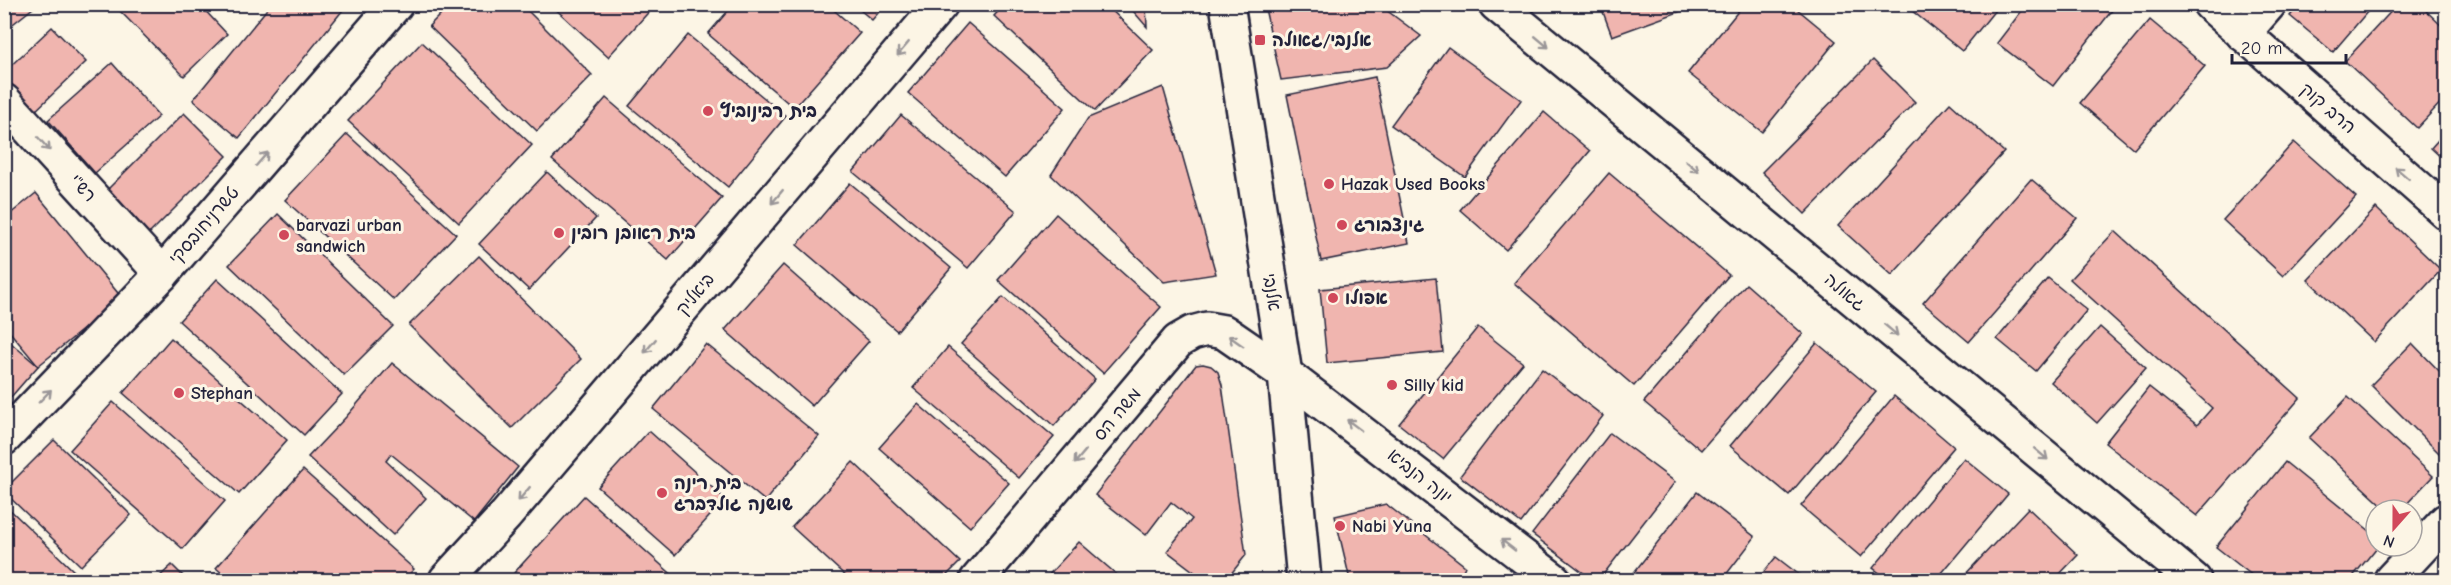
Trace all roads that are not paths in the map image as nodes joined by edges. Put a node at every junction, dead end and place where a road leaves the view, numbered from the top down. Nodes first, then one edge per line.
1 (396, 4) edge
2 (941, 4) edge
3 (1227, 4) edge
4 (1496, 4) edge
5 (2210, 4) edge
6 (2269, 4) edge
7 (2243, 34) junction
8 (4, 101) edge
9 (2446, 212) edge
10 (162, 274) junction
11 (1285, 374) junction
12 (4, 438) edge
13 (2446, 521) edge
14 (446, 580) edge
15 (977, 580) edge
16 (1304, 580) edge
17 (1554, 580) edge
18 (2194, 580) edge
19 (2391, 580) edge

10 -> 1 street, טשרניחובסקי
2 -> 14 street, ביאליק
3 - 11 street, אלנבי
4 -> 18 street, גאולה
5 - 7 street, הרב קוק
6 - 7 street
9 -> 7 street, הרב קוק
8 -> 10 street, רש"י
12 -> 10 street, טשרניחובסקי
11 -> 15 street, משה הס
11 - 16 street, אלנבי
17 -> 11 street, יונה הנביא
13 - 19 street

